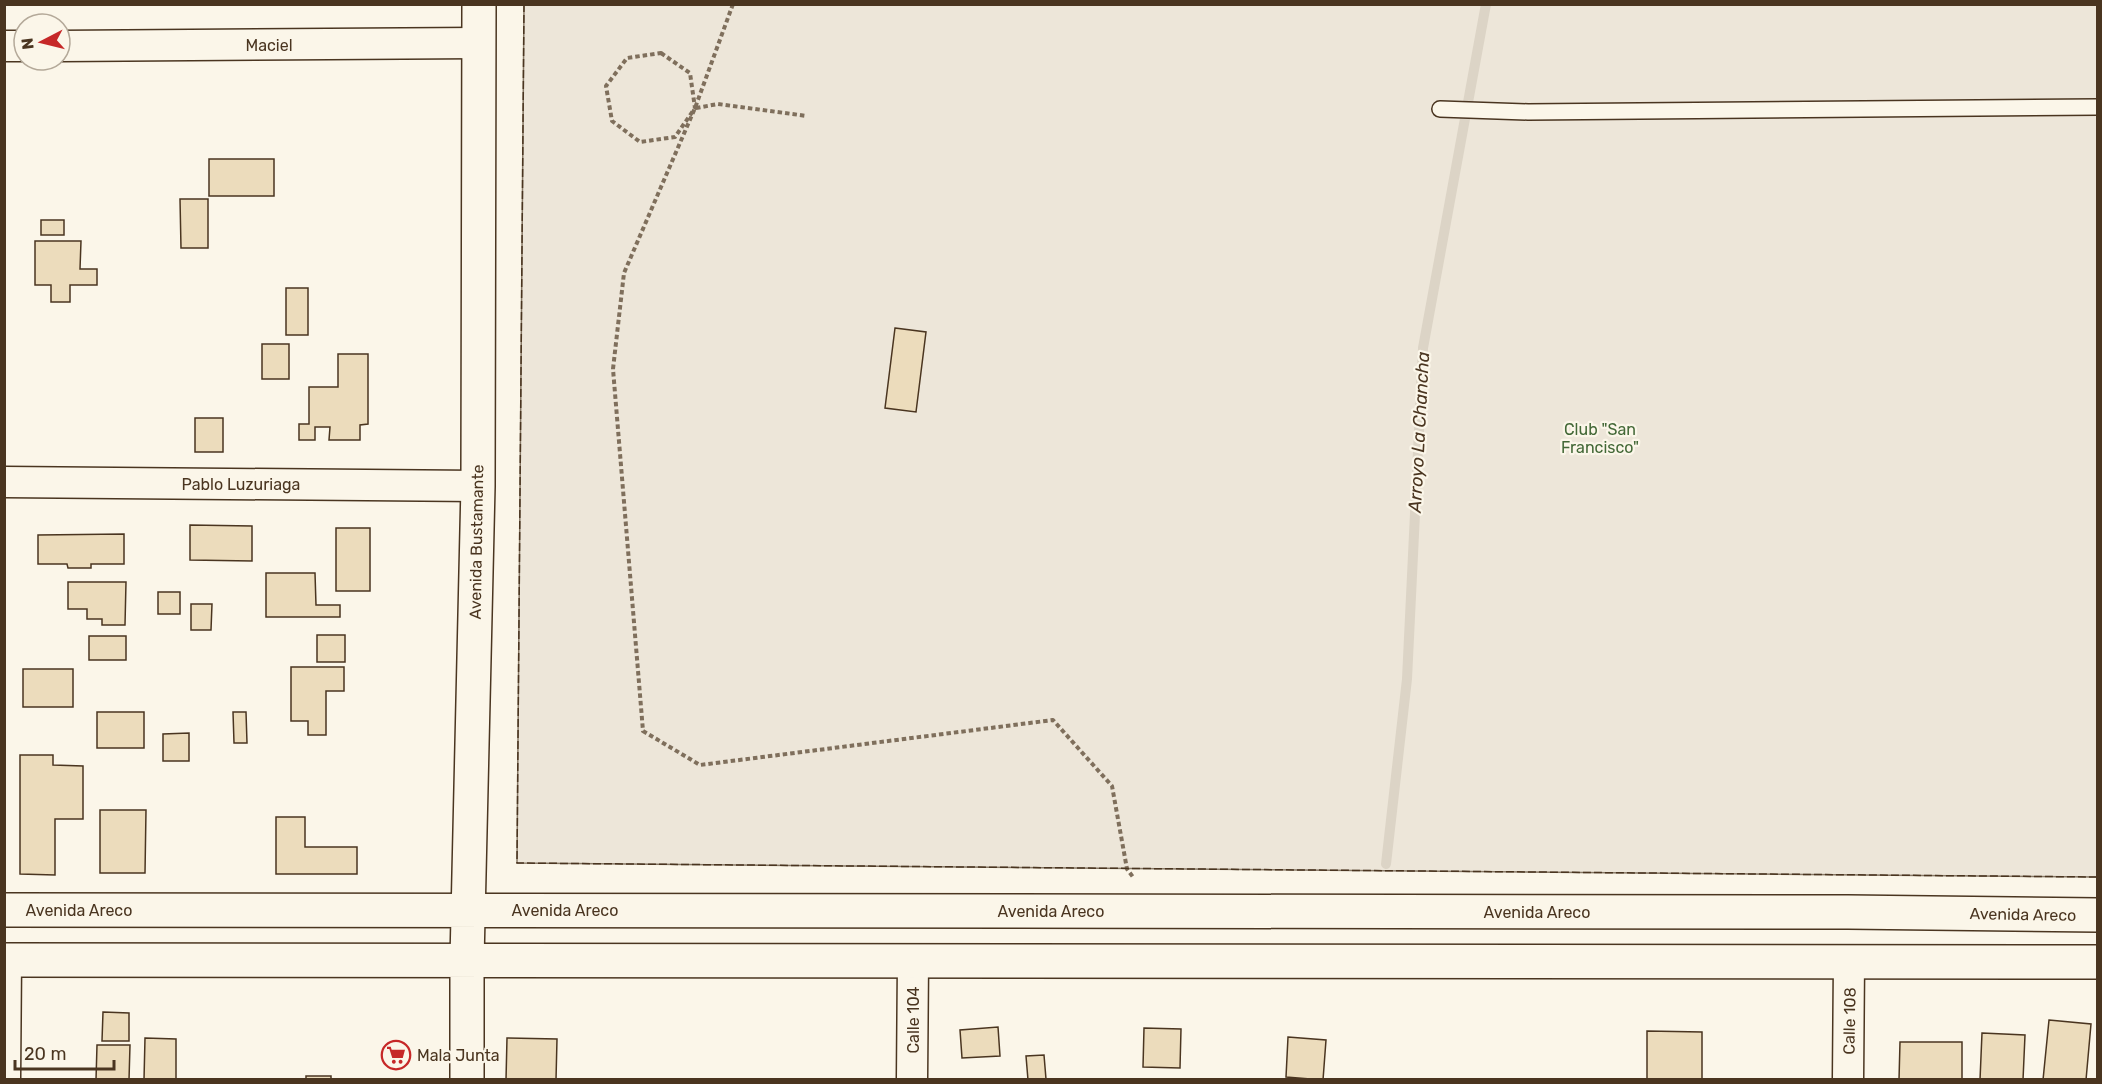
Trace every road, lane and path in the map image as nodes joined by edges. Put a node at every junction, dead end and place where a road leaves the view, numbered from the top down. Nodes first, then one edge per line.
1 (479, 4) edge
2 (733, 4) edge
3 (478, 44) junction
4 (72, 46) edge
5 (2097, 107) edge
6 (695, 108) junction
7 (1440, 109) dead end
8 (807, 116) dead end
9 (4, 482) edge
10 (477, 486) junction
11 (4, 910) edge
12 (468, 910) junction
13 (1159, 911) junction
14 (2097, 915) edge
15 (5, 960) edge
16 (467, 960) junction
17 (913, 961) junction
18 (1850, 962) junction
19 (2097, 962) edge
20 (5, 1080) edge
21 (467, 1080) edge
22 (912, 1080) edge
23 (1848, 1080) edge

1 - 3 main road, Avenida Bustamante
2 - 6 path
3 - 4 street, Maciel
3 - 10 main road, Avenida Bustamante
5 - 7 lane
6 - 6 path
6 - 8 path
6 - 13 path
9 - 10 street, Pablo Luzuriaga
10 - 12 main road, Avenida Bustamante
11 - 12 main road, Avenida Areco
12 - 13 main road, Avenida Areco
12 - 16 main road, Avenida Bustamante
13 - 14 main road, Avenida Areco
15 - 16 main road
15 - 20 street
16 - 17 main road
16 - 21 main road, Avenida Bustamante
17 - 18 main road
17 - 22 street, Calle 104
18 - 19 main road
18 - 23 street, Calle 108

